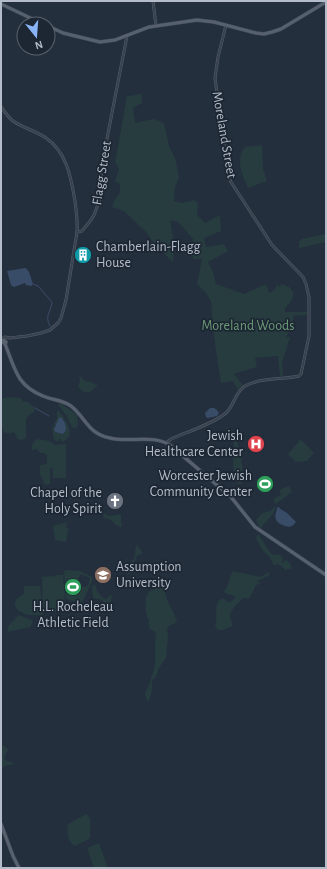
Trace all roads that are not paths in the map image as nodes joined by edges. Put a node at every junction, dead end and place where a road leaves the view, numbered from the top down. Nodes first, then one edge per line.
1 (153, 1) edge
2 (326, 2) edge
3 (1, 4) edge
4 (26, 16) edge
5 (226, 25) junction
6 (157, 26) junction
7 (56, 30) edge
8 (127, 35) junction
9 (1, 107) edge
10 (77, 232) junction
11 (3, 340) edge
12 (166, 443) junction
13 (326, 575) edge
14 (1, 824) edge
15 (19, 868) edge

1 - 6 street
2 - 5 main road
3 - 4 main road
5 - 6 main road
5 - 12 street, Moreland Street
6 - 8 main road
7 - 8 main road
8 - 10 street, Flagg Street
9 - 10 street
10 - 11 street
11 - 12 main road
12 - 13 main road
14 - 15 main road

